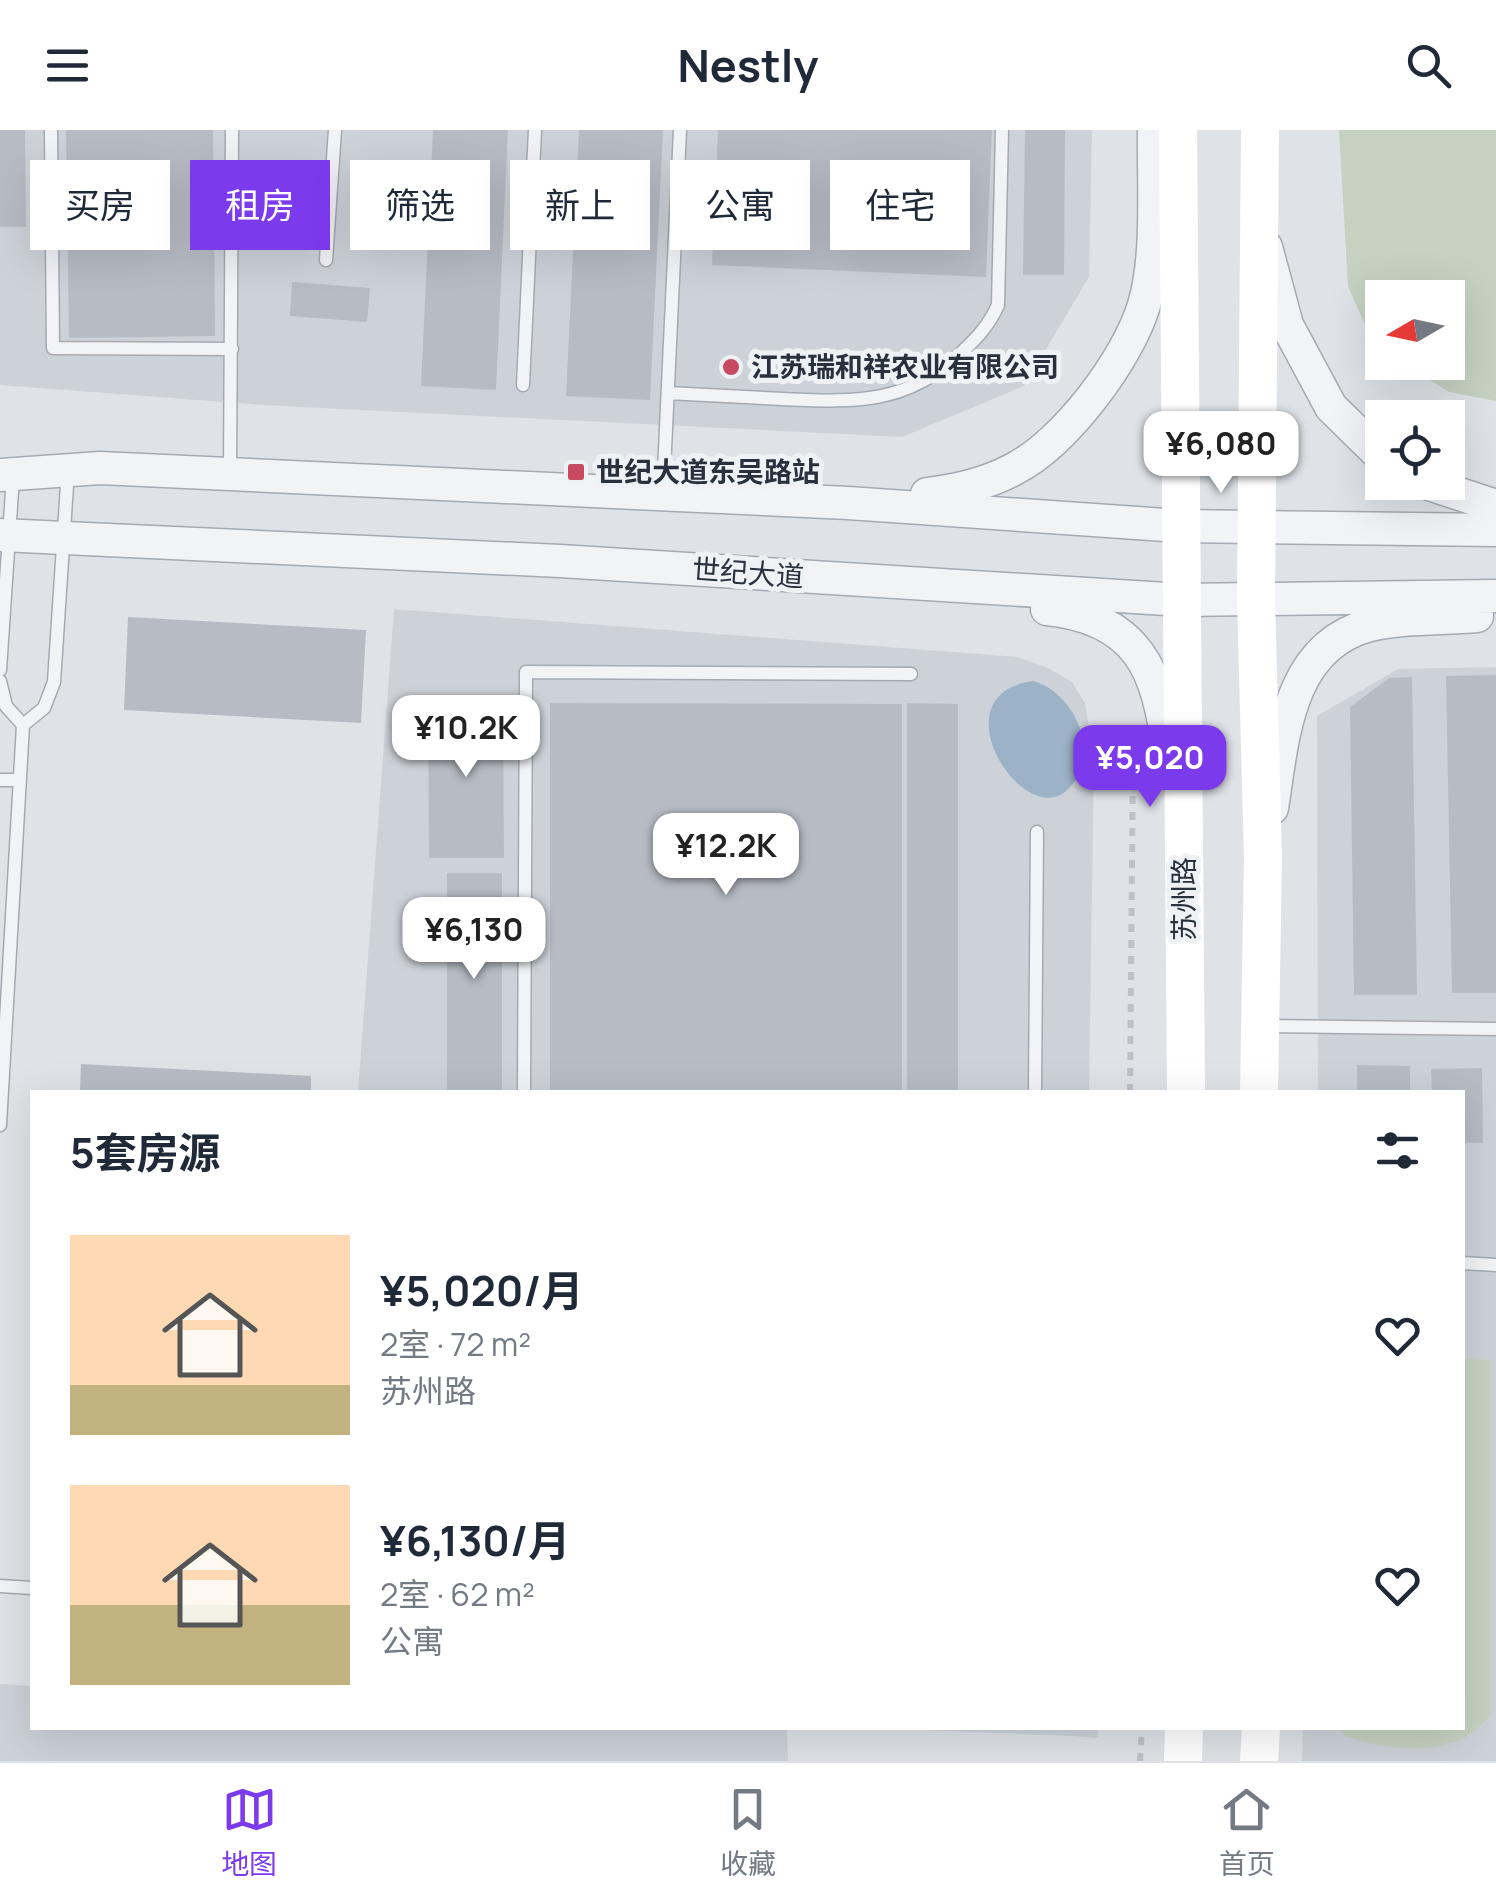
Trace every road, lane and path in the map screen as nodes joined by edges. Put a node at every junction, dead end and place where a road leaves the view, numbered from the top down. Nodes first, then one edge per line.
1 (51, 130) edge
2 (232, 130) edge
3 (335, 130) edge
4 (535, 130) edge
5 (680, 130) edge
6 (1002, 130) edge
7 (1154, 130) edge
8 (1178, 130) edge
9 (1260, 130) edge
10 (1260, 224) junction
11 (326, 260) dead end
12 (232, 349) junction
13 (523, 385) dead end
14 (668, 393) junction
15 (1365, 440) edge
16 (68, 470) junction
17 (7, 474) edge
18 (230, 474) junction
19 (663, 495) junction
20 (1465, 496) edge
21 (848, 503) junction
22 (1496, 506) edge
23 (1180, 526) junction
24 (1259, 528) junction
25 (1496, 530) edge
26 (5, 536) edge
27 (62, 538) junction
28 (560, 561) junction
29 (1496, 596) edge
30 (1256, 599) junction
31 (1182, 600) junction
32 (1496, 614) edge
33 (0, 670) edge
34 (912, 674) dead end
35 (0, 681) edge
36 (23, 724) junction
37 (1133, 735) dead end
38 (0, 780) edge
39 (20, 780) junction
40 (1037, 832) dead end
41 (1264, 857) junction
42 (1184, 940) junction
43 (1259, 1026) junction
44 (1496, 1029) edge
45 (524, 1090) edge
46 (1035, 1090) edge
47 (1130, 1090) edge
48 (1186, 1090) edge
49 (1259, 1090) edge
50 (0, 1125) edge
51 (1465, 1264) edge
52 (1496, 1265) edge
53 (0, 1586) edge
54 (30, 1588) edge
55 (1142, 1730) edge
56 (1184, 1730) edge
57 (1261, 1730) edge
58 (1140, 1761) edge
59 (1183, 1761) edge
60 (1259, 1761) edge

1 - 12 lane
2 - 12 lane
3 - 11 lane
4 - 13 lane
5 - 14 lane
6 - 14 lane
7 - 21 street
8 - 23 main road, 苏州路
9 - 10 main road
10 - 15 street
10 - 24 main road
12 - 18 lane
14 - 19 lane
16 - 17 street
16 - 18 street
16 - 27 lane
17 - 26 lane
18 - 19 street
19 - 21 street
20 - 22 street
21 - 23 street
23 - 24 street
23 - 31 main road, 苏州路
24 - 25 street
24 - 30 main road
26 - 27 street, 世纪大道
26 - 33 lane
27 - 28 street, 世纪大道
27 - 36 lane
28 - 31 street, 世纪大道
28 - 42 street
29 - 30 street, 世纪大道
30 - 31 street, 世纪大道
30 - 41 main road
31 - 42 main road, 苏州路
32 - 41 street
34 - 45 lane
35 - 36 lane
36 - 39 lane
37 - 47 path
38 - 39 lane
39 - 50 lane
40 - 46 lane
41 - 43 main road
42 - 48 main road, 苏州路
43 - 44 lane
43 - 49 main road
51 - 52 lane
53 - 54 lane
55 - 58 path
56 - 59 main road
57 - 60 main road

